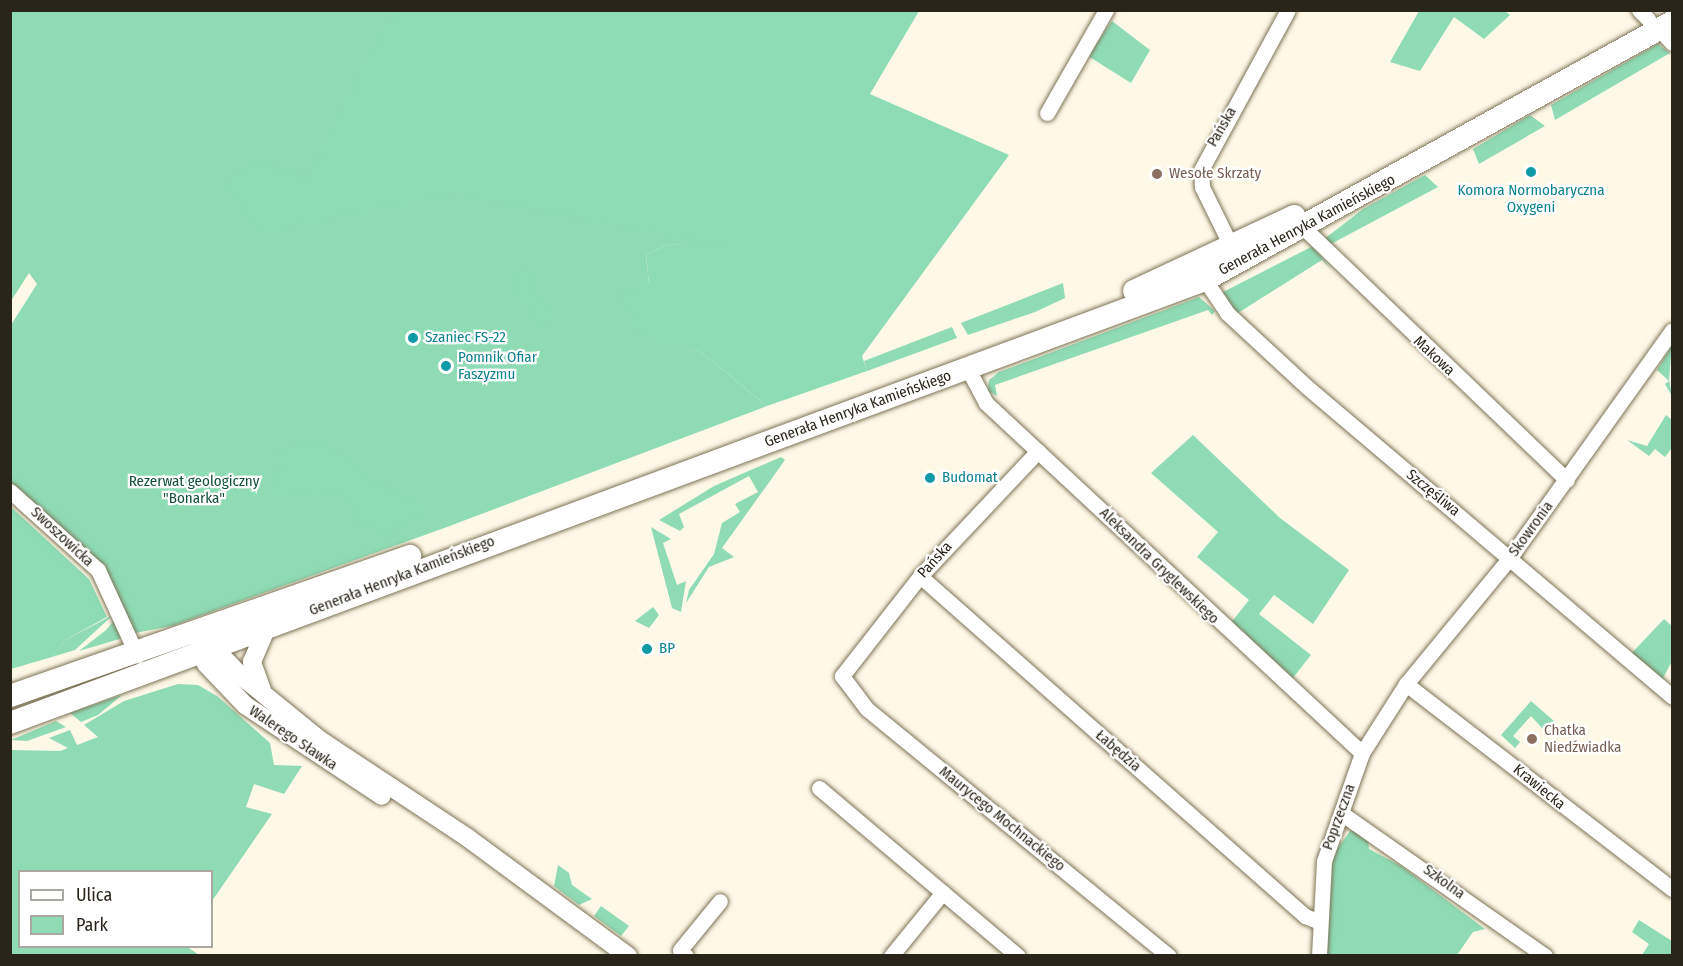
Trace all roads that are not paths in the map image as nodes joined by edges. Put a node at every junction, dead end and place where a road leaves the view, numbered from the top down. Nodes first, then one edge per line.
1 (1106, 10) edge
2 (1288, 10) edge
3 (1659, 22) edge
4 (1047, 113) dead end
5 (1304, 228) junction
6 (1232, 248) junction
7 (1205, 280) junction
8 (1672, 330) edge
9 (968, 369) junction
10 (1038, 451) junction
11 (1567, 480) junction
12 (10, 491) edge
13 (1511, 556) junction
14 (920, 576) junction
15 (266, 629) junction
16 (204, 644) junction
17 (137, 655) junction
18 (842, 676) joint
19 (1406, 684) junction
20 (10, 696) edge
21 (266, 697) junction
22 (1672, 697) edge
23 (1381, 721) joint
24 (10, 723) edge
25 (1362, 753) junction
26 (819, 788) dead end
27 (1341, 813) junction
28 (502, 862) junction
29 (1672, 889) edge
30 (943, 892) junction
31 (720, 901) dead end
32 (1320, 922) junction
33 (628, 956) edge
34 (686, 956) edge
35 (891, 956) edge
36 (1018, 956) edge
37 (1169, 956) edge
38 (1319, 956) edge
39 (1545, 956) edge

1 - 4 street
2 - 6 street, Pańska
3 - 5 main road, Generała Henryka Kamieńskiego
3 - 6 main road, Generała Henryka Kamieńskiego
5 - 7 main road, Generała Henryka Kamieńskiego
5 - 11 street, Makowa
6 - 16 main road, Generała Henryka Kamieńskiego
7 - 9 main road, Generała Henryka Kamieńskiego
7 - 13 street, Szczęśliwa
8 - 11 street, Skowronia
9 - 10 street, Aleksandra Gryglewskiego
9 - 15 main road, Generała Henryka Kamieńskiego
10 - 14 street, Pańska
10 - 25 street, Aleksandra Gryglewskiego
11 - 13 street, Skowronia
12 - 17 street, Swoszowicka
13 - 19 street, Skowronia
13 - 22 street, Szczęśliwa
14 - 18 street, Pańska
14 - 32 street, Łabędzia
15 - 16 main road, Generała Henryka Kamieńskiego
15 - 21 street, Walerego Sławka
16 - 17 main road, Generała Henryka Kamieńskiego
16 - 21 street, Walerego Sławka
16 - 24 main road, Generała Henryka Kamieńskiego
16 - 28 street, Walerego Sławka
17 - 20 main road, Generała Henryka Kamieńskiego
18 - 37 street, Maurycego Mochnackiego
19 - 23 street, Skowronia
19 - 29 street, Krawiecka
21 - 28 street, Walerego Sławka
23 - 25 street, Poprzeczna
25 - 27 street, Poprzeczna
26 - 30 street
27 - 32 street, Poprzeczna
27 - 39 street, Szkolna
28 - 33 street, Walerego Sławka
30 - 35 street
30 - 36 street
31 - 34 street
32 - 38 street, Poprzeczna

